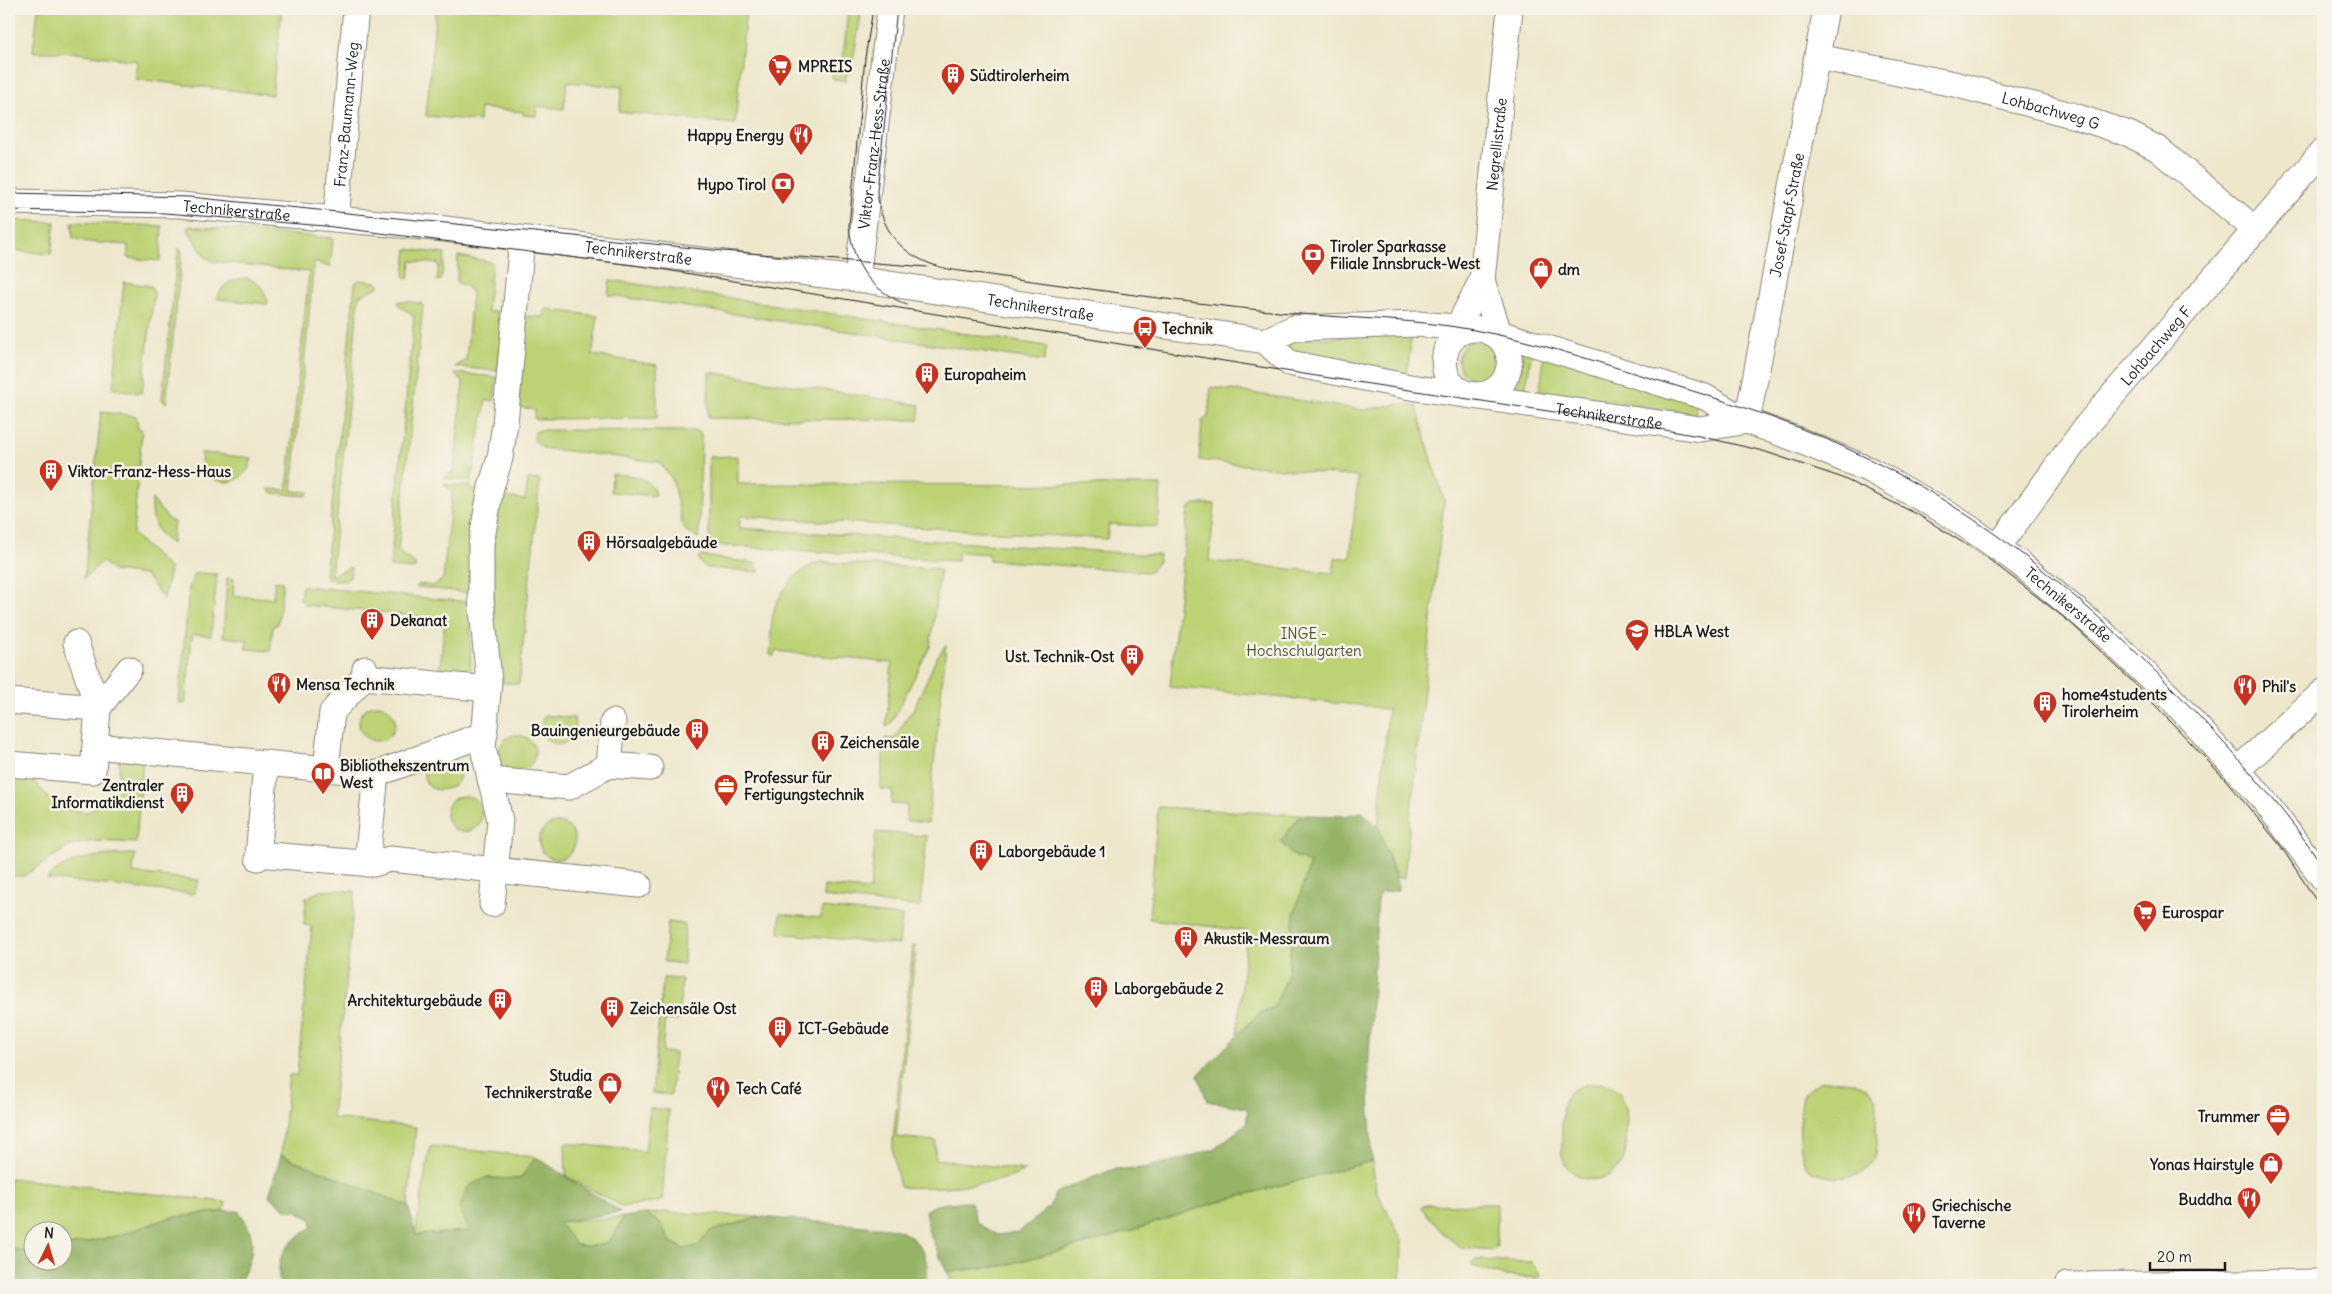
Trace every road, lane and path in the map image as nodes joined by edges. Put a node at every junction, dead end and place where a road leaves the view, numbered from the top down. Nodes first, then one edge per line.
1 (356, 9) edge
2 (890, 9) edge
3 (1510, 9) edge
4 (1826, 9) edge
5 (1817, 57) junction
6 (2323, 151) edge
7 (9, 202) edge
8 (336, 219) junction
9 (2256, 230) junction
10 (522, 239) junction
11 (857, 279) junction
12 (1482, 280) junction
13 (1477, 334) junction
14 (1265, 341) junction
15 (1472, 394) junction
16 (1747, 422) junction
17 (1998, 547) junction
18 (76, 643) dead end
19 (129, 669) dead end
20 (488, 690) junction
21 (2323, 692) edge
22 (9, 701) edge
23 (98, 708) junction
24 (613, 722) dead end
25 (484, 734) junction
26 (95, 746) junction
27 (266, 763) junction
28 (9, 764) edge
29 (609, 765) junction
30 (650, 768) dead end
31 (326, 769) junction
32 (2238, 769) junction
33 (376, 774) junction
34 (490, 780) junction
35 (367, 864) junction
36 (495, 870) junction
37 (2323, 878) edge
38 (639, 885) dead end
39 (492, 904) dead end
40 (2323, 1282) edge
41 (2067, 1285) edge

1 - 8 street, Franz-Baumann-Weg
2 - 11 street, Viktor-Franz-Hess-Straße
3 - 12 street, Negrellistraße
4 - 5 street, Josef-Stapf-Straße
5 - 9 street, Lohbachweg G
5 - 16 street, Josef-Stapf-Straße
6 - 9 street, Lohbachweg F
7 - 8 street, Technikerstraße
8 - 10 street, Technikerstraße
9 - 17 street, Lohbachweg F
10 - 11 street, Technikerstraße
10 - 20 street
11 - 14 street, Technikerstraße
12 - 13 street, Negrellistraße
12 - 13 street, Negrellistraße
13 - 14 street, Technikerstraße
13 - 15 street, Technikerstraße
13 - 15 street, Technikerstraße
13 - 16 street, Technikerstraße
14 - 15 street, Technikerstraße
15 - 16 street, Technikerstraße
16 - 17 street, Technikerstraße
17 - 32 street, Technikerstraße
18 - 23 street
19 - 23 street
20 - 25 street
20 - 31 street
21 - 32 street
22 - 23 street
23 - 26 street
24 - 29 street
25 - 33 street
25 - 34 street
26 - 27 street
26 - 28 street
27 - 31 street
27 - 35 street
29 - 30 street
29 - 34 street
31 - 33 street
32 - 37 street, Technikerstraße
33 - 35 street
34 - 36 street
35 - 36 street
36 - 38 street
36 - 39 street
40 - 41 street

